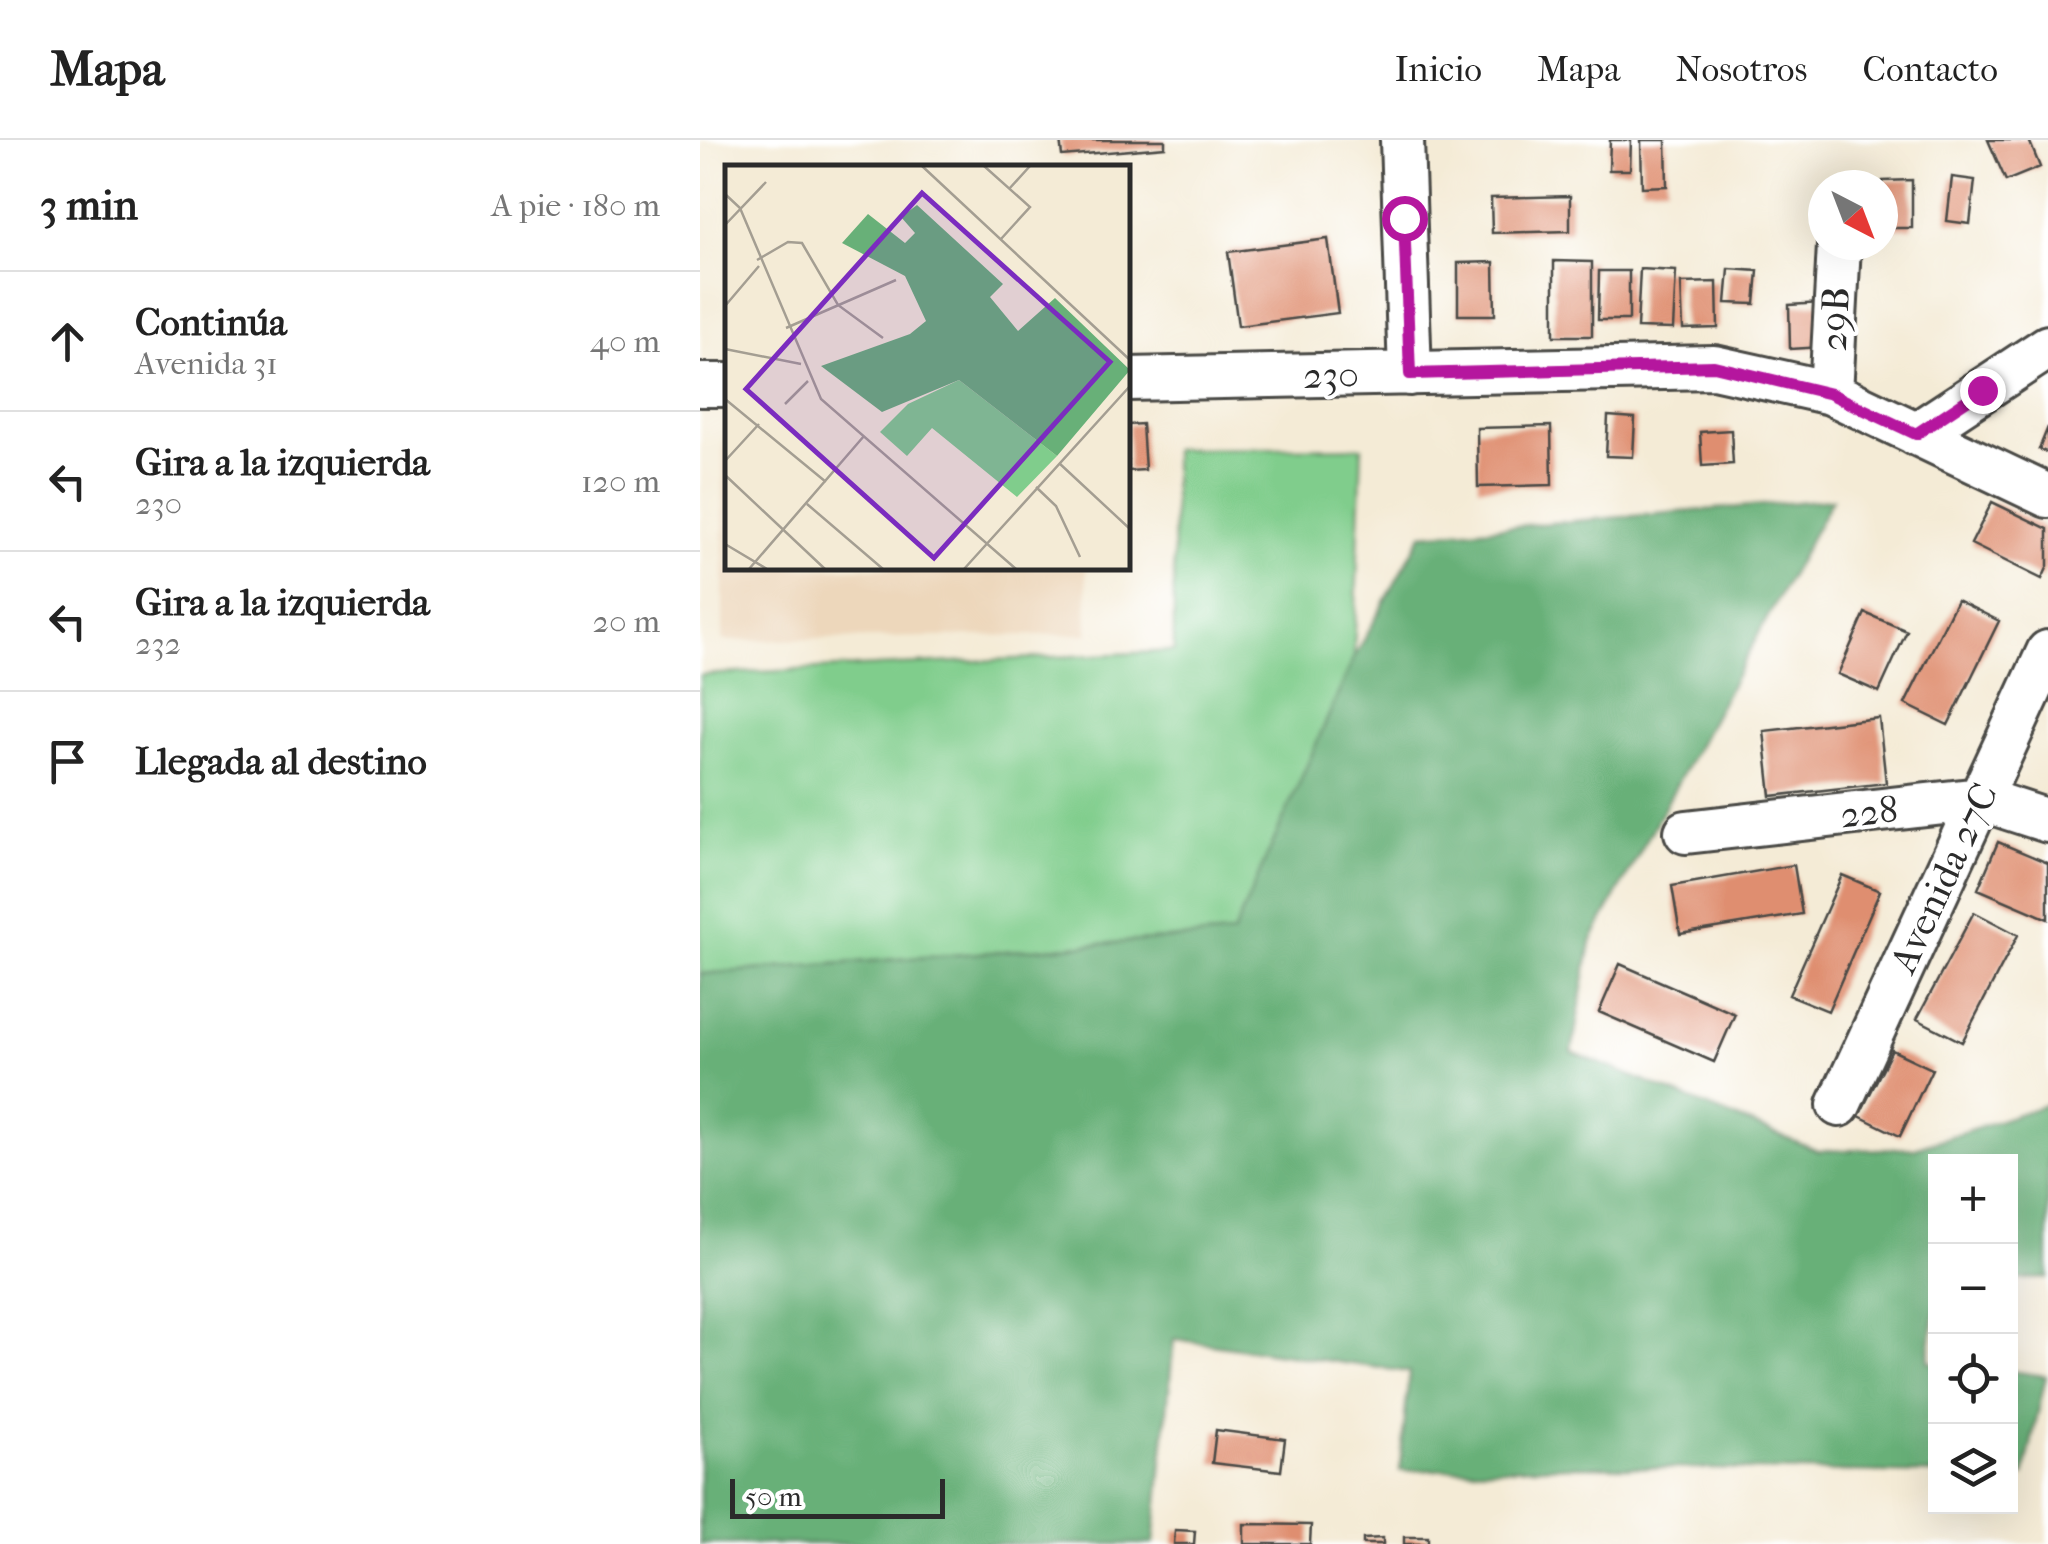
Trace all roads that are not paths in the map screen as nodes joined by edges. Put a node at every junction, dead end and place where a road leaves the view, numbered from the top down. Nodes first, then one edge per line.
1 (1402, 140) edge
2 (1838, 260) edge
3 (2048, 347) edge
4 (1410, 374) junction
5 (1130, 379) edge
6 (1831, 394) junction
7 (1916, 434) junction
8 (2048, 496) edge
9 (2048, 652) edge
10 (1980, 799) junction
11 (2048, 821) edge
12 (1686, 832) dead end
13 (1840, 1104) dead end

1 - 4 street
2 - 6 street, 29B
3 - 7 street
4 - 5 street, 230
4 - 6 street, 230
6 - 7 street, 230
7 - 8 street, 230
9 - 10 street, Avenida 27C
10 - 11 street, 228
10 - 12 street, 228
10 - 13 street, Avenida 27C

